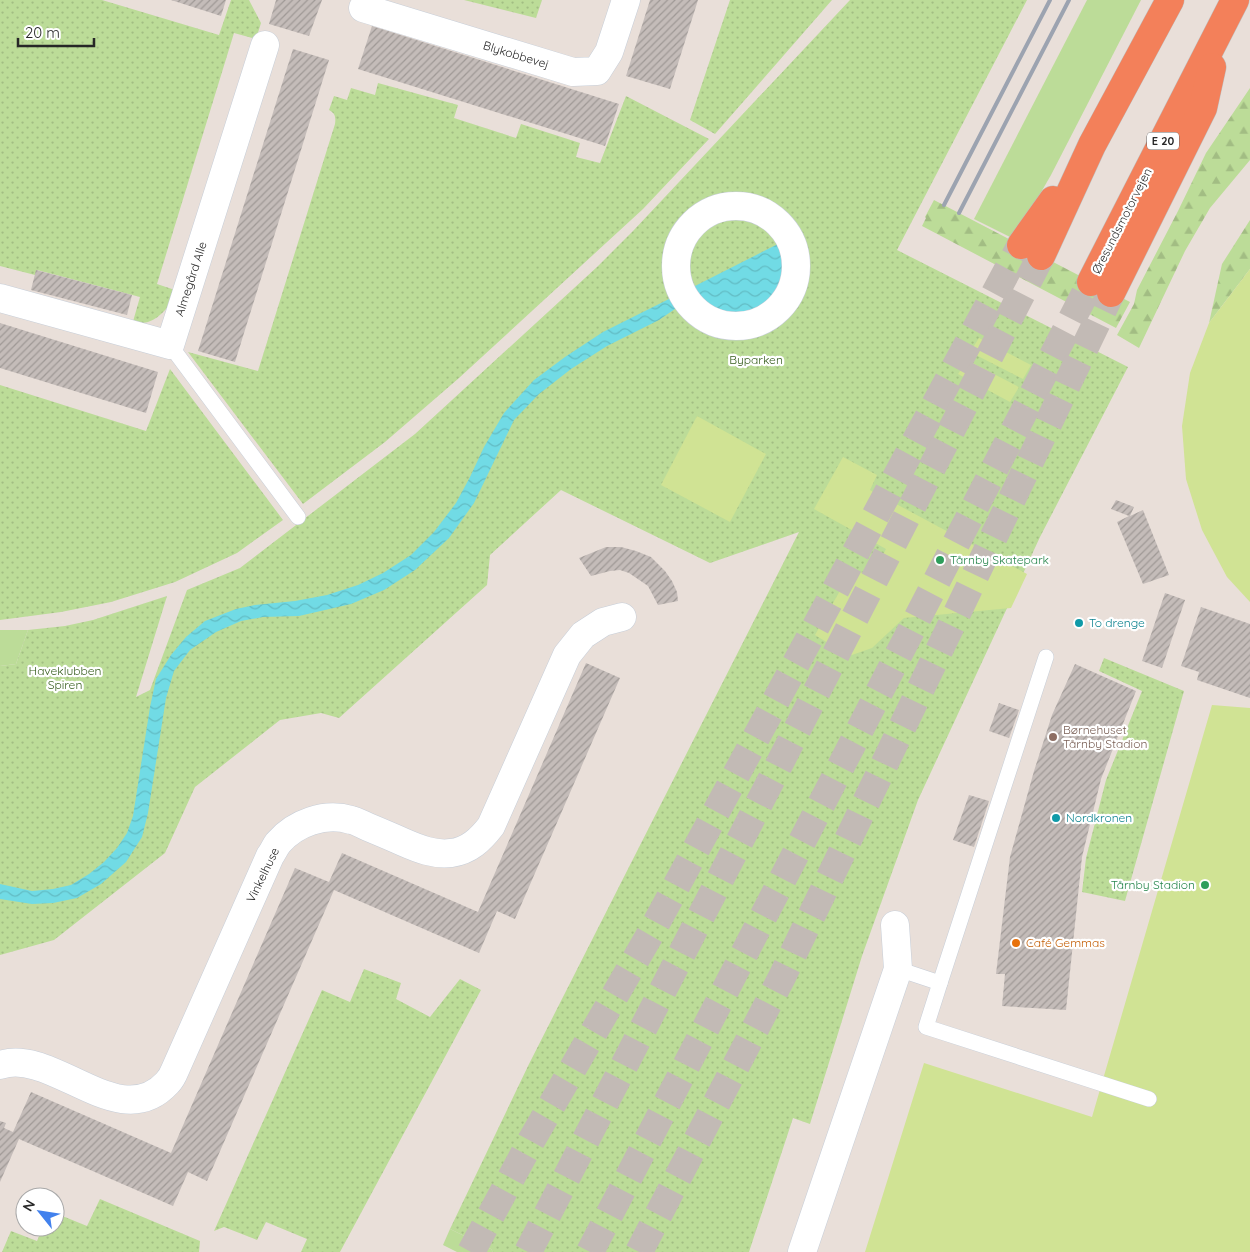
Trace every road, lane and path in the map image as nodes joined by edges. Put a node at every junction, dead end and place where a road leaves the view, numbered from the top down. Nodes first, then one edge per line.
1 (626, 0) edge
2 (1170, 0) edge
3 (1235, 0) edge
4 (363, 8) dead end
5 (265, 46) dead end
6 (1031, 250) tunnel mouth
7 (677, 284) joint
8 (1101, 287) tunnel mouth
9 (0, 298) edge
10 (170, 345) junction
11 (298, 517) dead end
12 (622, 617) dead end
13 (1046, 657) dead end
14 (895, 926) dead end
15 (898, 970) junction
16 (940, 983) junction
17 (0, 1065) edge
18 (1149, 1099) dead end
19 (802, 1252) edge

1 - 4 street, Blykobbevej
2 - 6 highway
3 - 8 highway, Øresundsmotorvejen / E 20
5 - 10 street, Almegård Alle
7 - 7 street
9 - 10 street
10 - 11 lane
12 - 17 street, Vinkelhuse
13 - 16 lane
14 - 15 street
15 - 16 lane
15 - 19 street
16 - 18 lane

